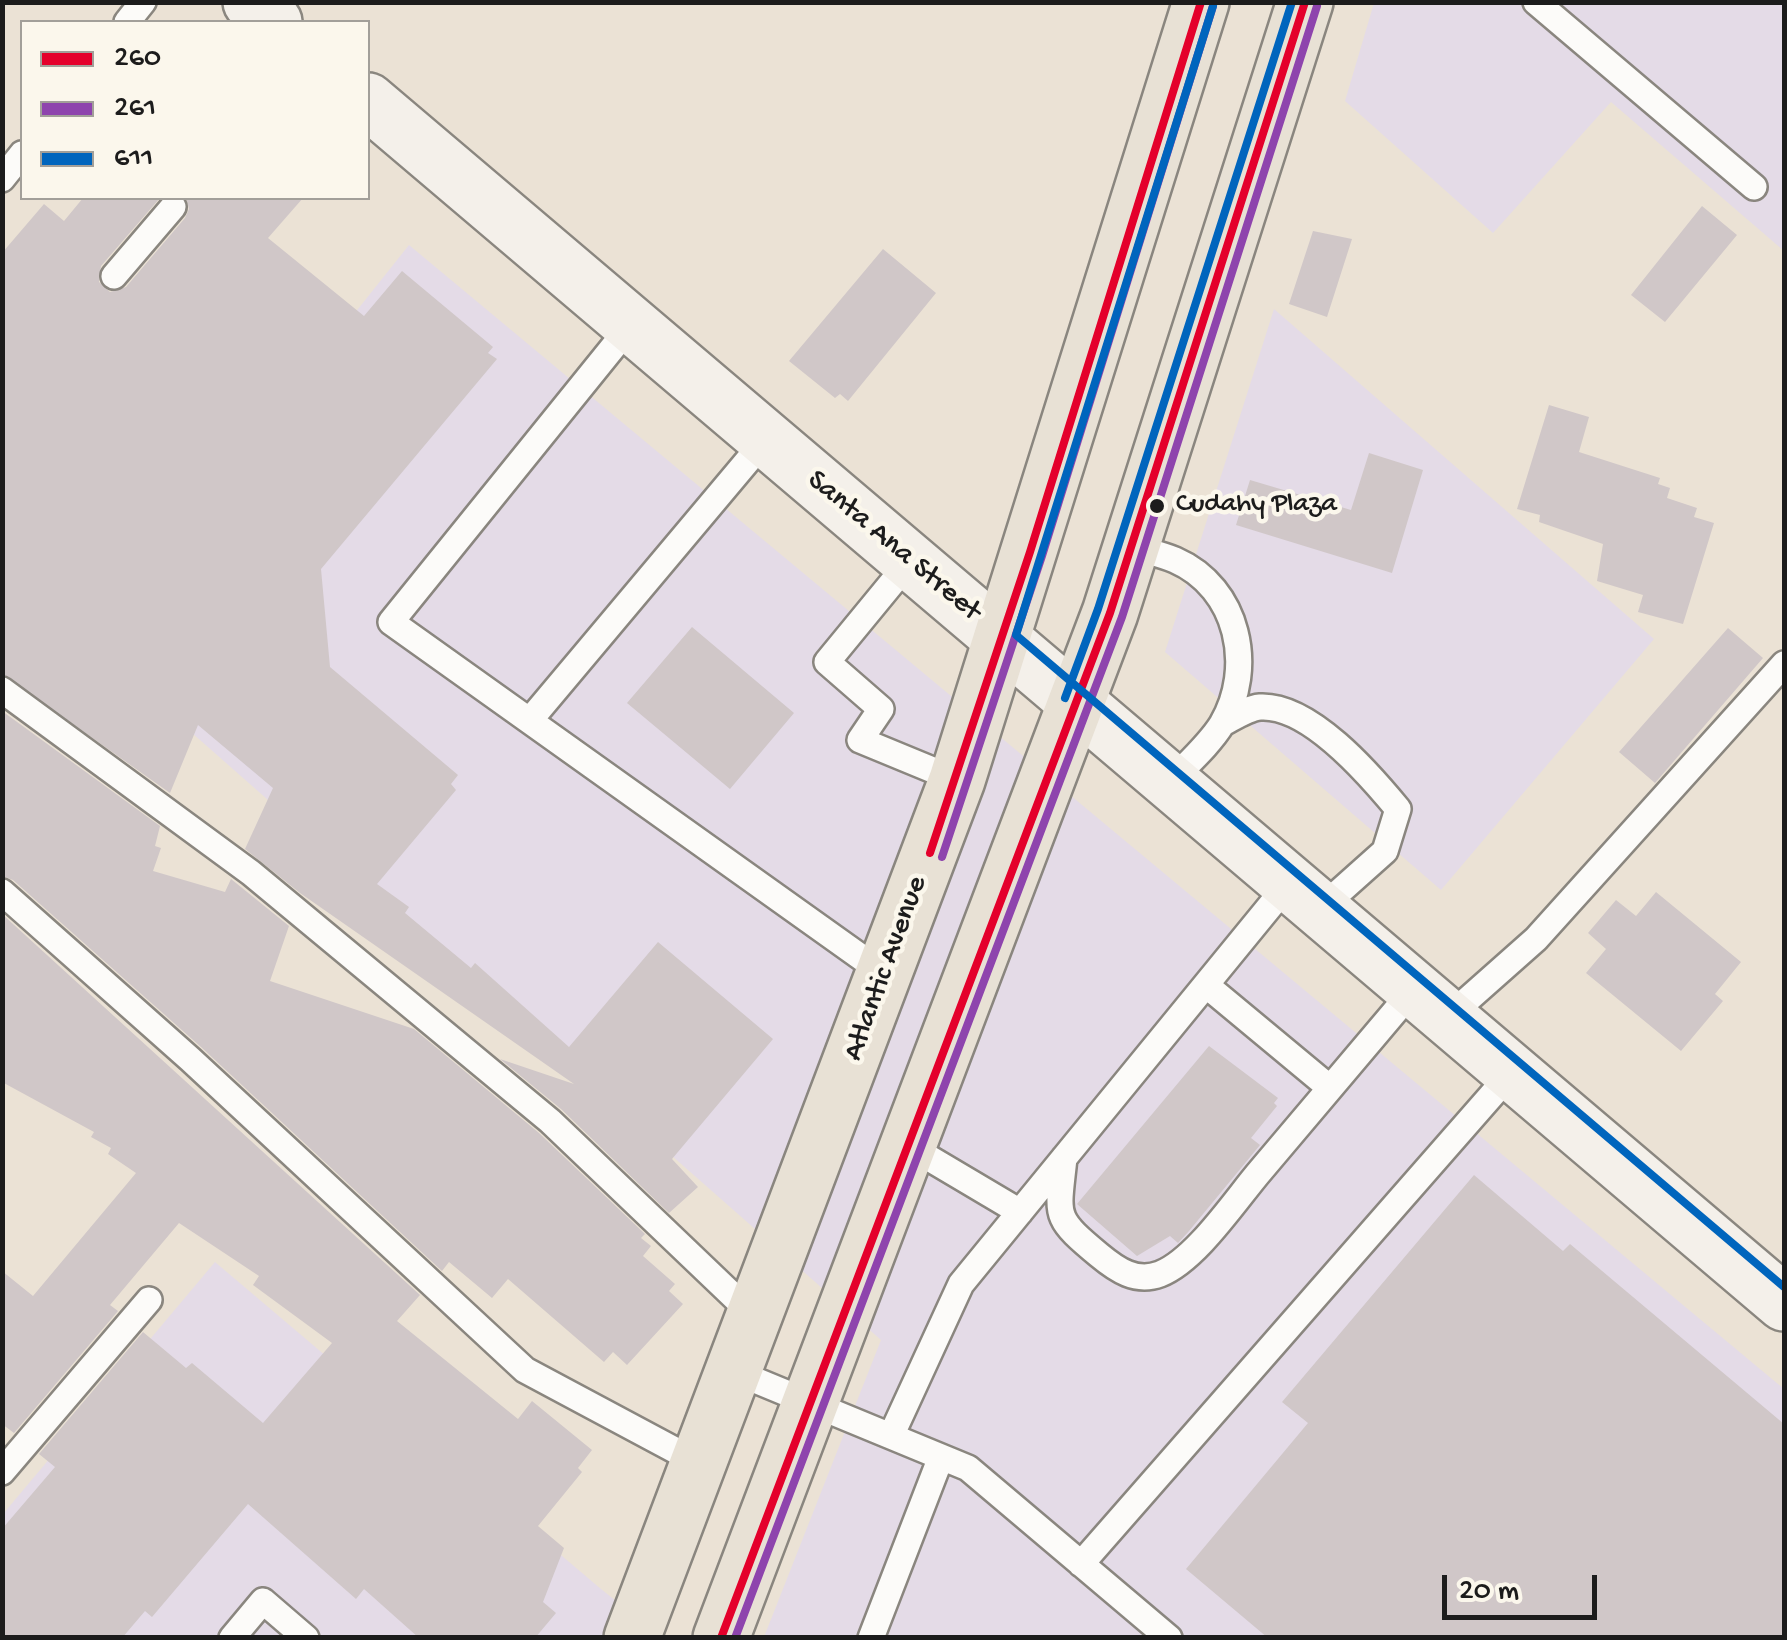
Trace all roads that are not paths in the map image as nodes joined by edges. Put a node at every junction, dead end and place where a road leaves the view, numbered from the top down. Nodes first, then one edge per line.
1 (251, 2) edge
2 (1201, 2) edge
3 (1305, 2) edge
4 (1536, 2) edge
5 (272, 20) edge
6 (370, 104) edge
7 (20, 157) edge
8 (2, 180) edge
9 (1754, 187) dead end
10 (173, 207) dead end
11 (114, 276) dead end
12 (631, 324) junction
13 (766, 439) junction
14 (1130, 546) junction
15 (910, 561) junction
16 (1002, 639) junction
17 (1784, 664) edge
18 (2, 690) edge
19 (1077, 702) junction
20 (530, 720) junction
21 (1223, 723) junction
22 (957, 780) junction
23 (1170, 782) junction
24 (2, 892) edge
25 (1305, 896) junction
26 (886, 974) junction
27 (1206, 985) junction
28 (1431, 1003) junction
29 (1512, 1072) junction
30 (1330, 1088) junction
31 (908, 1145) junction
32 (1064, 1158) junction
33 (1020, 1212) junction
34 (149, 1300) dead end
35 (1784, 1303) edge
36 (751, 1313) junction
37 (733, 1371) junction
38 (810, 1402) junction
39 (891, 1436) junction
40 (941, 1457) junction
41 (700, 1463) junction
42 (2, 1472) edge
43 (1082, 1564) junction
44 (232, 1638) edge
45 (306, 1638) edge
46 (632, 1638) edge
47 (721, 1638) edge
48 (871, 1638) edge
49 (1169, 1638) edge

1 - 5 street
2 - 16 main road, Atlantic Avenue
3 - 14 main road
4 - 9 lane
6 - 12 street, Santa Ana Street
7 - 8 lane
10 - 11 lane
12 - 13 street, Santa Ana Street
12 - 20 lane
13 - 15 street, Santa Ana Street
13 - 20 lane
14 - 19 main road
14 - 21 lane
15 - 16 street, Santa Ana Street
15 - 22 lane
16 - 19 street, Santa Ana Street
16 - 22 main road, Atlantic Avenue
17 - 28 lane
18 - 36 lane
19 - 23 street, Santa Ana Street
19 - 31 main road
20 - 26 lane
21 - 23 lane
21 - 25 lane
22 - 26 main road, Atlantic Avenue
23 - 25 street, Santa Ana Street
24 - 41 lane
25 - 27 lane
25 - 28 street, Santa Ana Street
26 - 36 main road, Atlantic Avenue
27 - 30 lane
27 - 32 lane
28 - 29 street, Santa Ana Street
28 - 30 lane
29 - 35 street, Santa Ana Street
29 - 43 lane
30 - 32 lane
31 - 33 lane
31 - 38 main road
32 - 33 lane
33 - 39 lane
34 - 42 lane
36 - 37 main road, Atlantic Avenue
37 - 38 lane
37 - 41 main road, Atlantic Avenue
38 - 39 lane
38 - 47 main road
39 - 40 lane
40 - 43 lane
40 - 48 lane
41 - 46 main road, Atlantic Avenue
43 - 49 lane
44 - 45 lane

